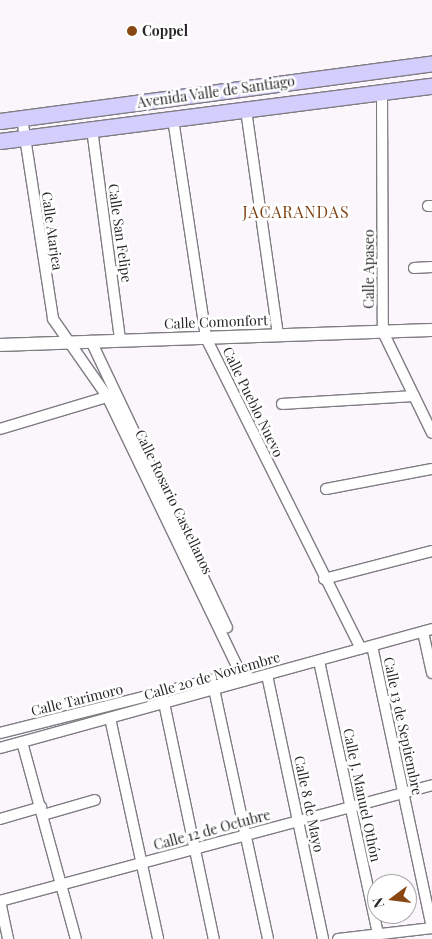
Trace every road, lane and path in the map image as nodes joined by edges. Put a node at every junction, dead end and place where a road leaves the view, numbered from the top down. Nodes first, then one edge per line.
1 (432, 63) edge
2 (432, 86) edge
3 (382, 93) junction
4 (246, 110) junction
5 (22, 118) junction
6 (173, 119) junction
7 (0, 121) edge
8 (92, 129) junction
9 (24, 138) junction
10 (0, 141) edge
11 (432, 267) edge
12 (414, 268) dead end
13 (432, 330) edge
14 (383, 332) junction
15 (278, 335) junction
16 (206, 338) junction
17 (120, 340) junction
18 (91, 341) junction
19 (68, 342) junction
20 (0, 345) edge
21 (111, 395) junction
22 (414, 396) junction
23 (282, 404) dead end
24 (0, 429) edge
25 (432, 433) edge
26 (432, 468) edge
27 (326, 490) dead end
28 (432, 551) edge
29 (324, 579) junction
30 (428, 631) edge
31 (372, 646) junction
32 (361, 649) junction
33 (319, 660) junction
34 (432, 673) edge
35 (267, 675) junction
36 (246, 676) junction
37 (214, 690) junction
38 (161, 692) junction
39 (164, 704) junction
40 (110, 718) junction
41 (0, 734) edge
42 (22, 742) junction
43 (0, 748) edge
44 (432, 785) edge
45 (403, 793) junction
46 (95, 800) dead end
47 (350, 807) junction
48 (42, 811) junction
49 (0, 819) edge
50 (298, 821) junction
51 (246, 835) junction
52 (194, 849) junction
53 (142, 863) junction
54 (62, 884) junction
55 (0, 901) edge
56 (432, 928) edge
57 (378, 934) junction
58 (8, 939) edge
59 (76, 939) edge
60 (158, 939) edge
61 (214, 939) edge
62 (268, 939) edge
63 (323, 939) edge
64 (338, 939) edge

1 - 5 main road, Avenida Valle de Santiago
2 - 3 main road, Avenida Valle de Santiago
3 - 4 main road, Avenida Valle de Santiago
3 - 14 street, Calle Apaseo
4 - 6 main road, Avenida Valle de Santiago
4 - 15 street
5 - 7 main road, Avenida Valle de Santiago
5 - 9 street, Calle Atarjea
6 - 8 main road, Avenida Valle de Santiago
6 - 16 street, Calle Pueblo Nuevo
8 - 9 main road, Avenida Valle de Santiago
8 - 17 street, Calle San Felipe
9 - 10 main road, Avenida Valle de Santiago
9 - 19 street, Calle Atarjea
11 - 12 street
13 - 14 street, Calle Comonfort
14 - 15 street, Calle Comonfort
14 - 22 street, Calle Apaseo
15 - 16 street, Calle Comonfort
16 - 17 street, Calle Comonfort
16 - 29 street, Calle Pueblo Nuevo
17 - 18 street, Calle Comonfort
18 - 19 street, Calle Comonfort
18 - 21 street, Calle Rosario Castellanos
19 - 20 street, Calle Comonfort
19 - 21 street, Calle Rosario Castellanos
21 - 24 street
21 - 36 street, Calle Rosario Castellanos
22 - 23 street
22 - 25 street, Calle Apaseo
26 - 27 street
28 - 29 street
29 - 32 street, Calle Pueblo Nuevo
30 - 31 street, Calle 20 de Noviembre
30 - 34 street
31 - 32 street, Calle 20 de Noviembre
31 - 45 street, Calle 13 de Septiembre
32 - 33 street, Calle 20 de Noviembre
33 - 35 street, Calle 20 de Noviembre
33 - 47 street, Calle J. Manuel Othón
35 - 36 street, Calle 20 de Noviembre
35 - 50 street, Calle 8 de Mayo
36 - 37 street, Calle 20 de Noviembre
36 - 38 street, Calle Tarimoro
37 - 39 street, Calle 20 de Noviembre
37 - 51 street
38 - 39 street
38 - 41 street, Calle Tarimoro
39 - 40 street, Calle 20 de Noviembre
39 - 52 street
40 - 42 street, Calle 20 de Noviembre
40 - 53 street
42 - 43 street, Calle 20 de Noviembre
42 - 48 street
44 - 45 street, Calle 12 de Octubre
45 - 47 street, Calle 12 de Octubre
45 - 56 street, Calle 13 de Septiembre
46 - 48 street
47 - 50 street, Calle 12 de Octubre
47 - 57 street, Calle J. Manuel Othón
48 - 49 street
48 - 54 street
50 - 51 street, Calle 12 de Octubre
50 - 63 street, Calle 8 de Mayo
51 - 52 street, Calle 12 de Octubre
51 - 62 street
52 - 53 street, Calle 12 de Octubre
52 - 61 street
53 - 54 street, Calle 12 de Octubre
53 - 60 street
54 - 55 street, Calle 12 de Octubre
54 - 59 street
55 - 58 street
56 - 57 street
57 - 64 street

